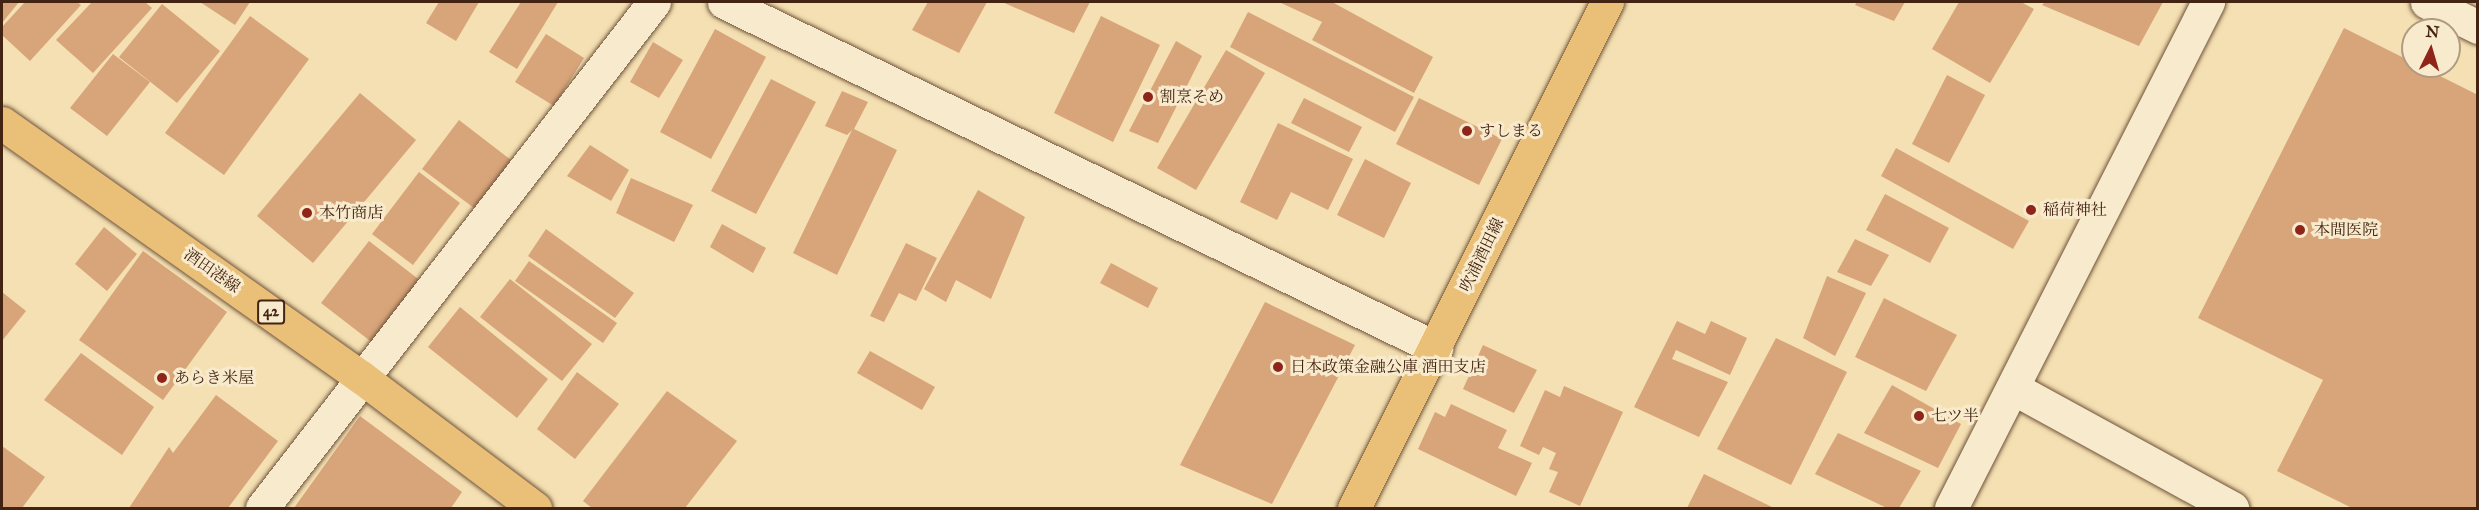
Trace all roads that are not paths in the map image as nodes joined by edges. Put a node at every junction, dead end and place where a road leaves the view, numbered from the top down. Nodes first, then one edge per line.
1 (654, 2) edge
2 (724, 2) edge
3 (1607, 2) edge
4 (2208, 2) edge
5 (2427, 2) edge
6 (2478, 27) edge
7 (2, 123) edge
8 (1436, 348) junction
9 (361, 376) junction
10 (2013, 388) junction
11 (262, 508) edge
12 (535, 508) edge
13 (1354, 508) edge
14 (1951, 508) edge
15 (2232, 508) edge

1 - 9 street
2 - 8 street
3 - 8 main road, 吹浦酒田線
4 - 10 street
5 - 6 street
7 - 9 main road, 酒田港線 / 42
8 - 13 main road, 吹浦酒田線
9 - 11 street
9 - 12 main road, 酒田港線 / 42
10 - 14 street
10 - 15 street

